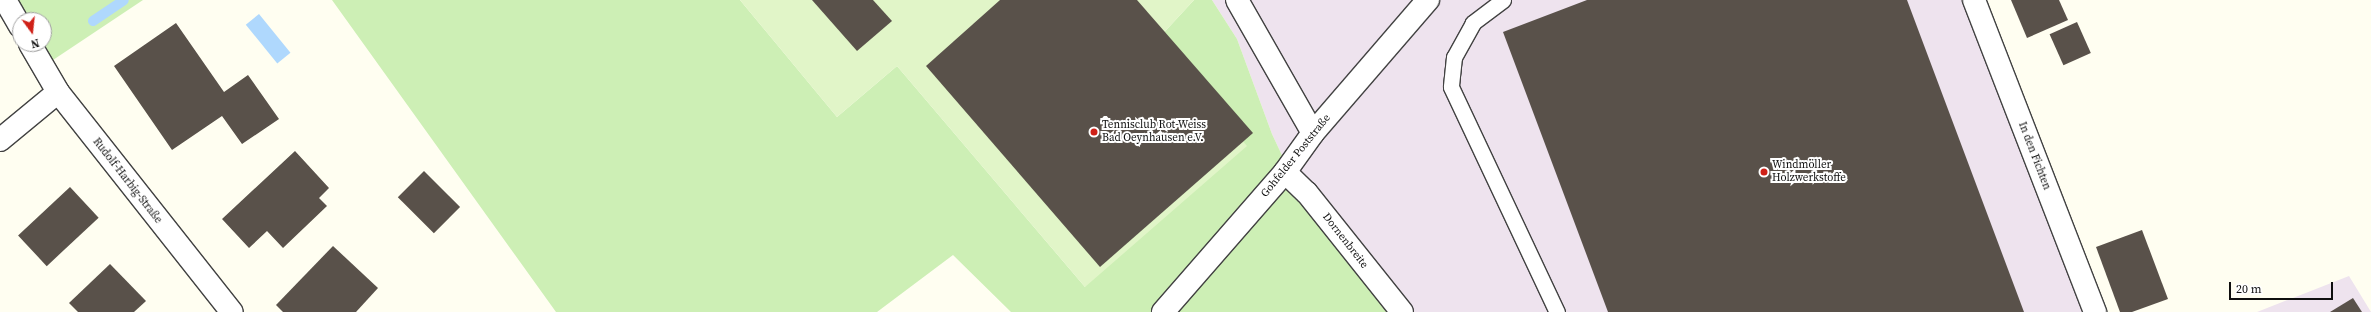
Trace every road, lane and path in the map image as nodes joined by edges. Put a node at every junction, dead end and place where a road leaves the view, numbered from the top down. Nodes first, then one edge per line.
1 (5, 0) edge
2 (1238, 0) edge
3 (1428, 0) edge
4 (1503, 0) edge
5 (1974, 0) edge
6 (12, 12) edge
7 (35, 52) edge
8 (58, 92) junction
9 (1313, 133) junction
10 (0, 140) edge
11 (1285, 172) junction
12 (232, 312) edge
13 (1163, 312) edge
14 (1402, 312) edge
15 (1557, 312) edge
16 (2095, 312) edge

1 - 6 street
2 - 9 street
3 - 9 street, Gohfelder Poststraße
4 - 15 lane
5 - 16 street, In den Fichten
7 - 8 street, Rudolf-Harbig-Straße
8 - 10 street
8 - 12 street, Rudolf-Harbig-Straße
9 - 11 street, Gohfelder Poststraße
11 - 13 street, Gohfelder Poststraße
11 - 14 street, Dornenbreite

